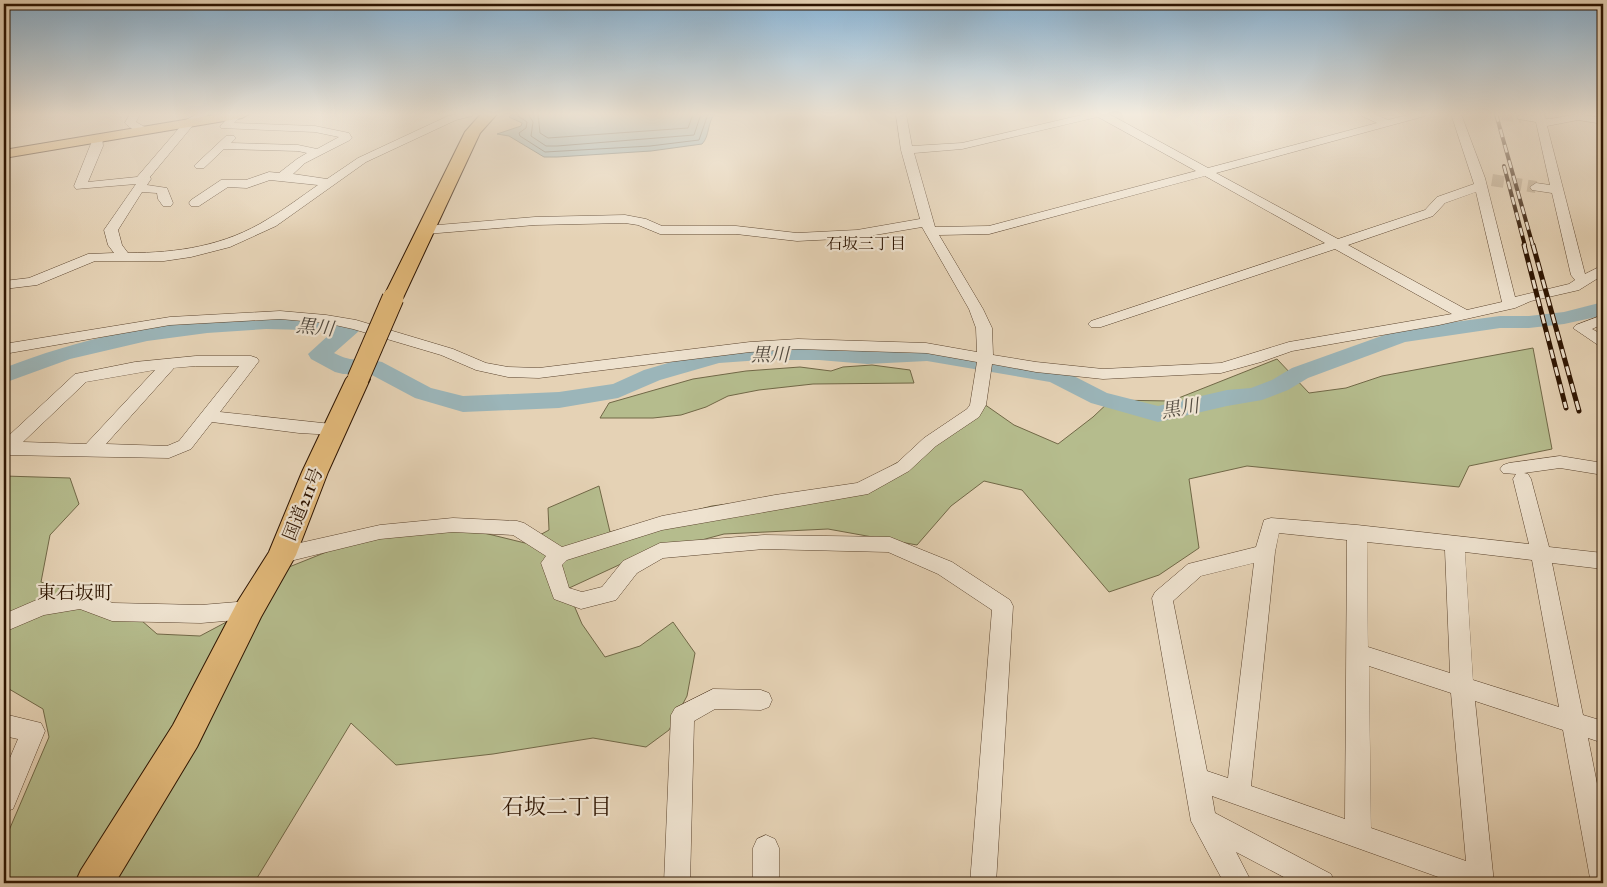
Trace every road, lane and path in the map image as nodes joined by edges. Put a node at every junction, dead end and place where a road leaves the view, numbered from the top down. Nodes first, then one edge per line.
1 (93, 155) edge
2 (163, 155) edge
3 (211, 155) edge
4 (311, 155) edge
5 (372, 155) edge
6 (463, 155) edge
7 (909, 155) edge
8 (1176, 155) edge
9 (1264, 155) edge
10 (1473, 155) edge
11 (1549, 155) edge
12 (200, 166) dead end
13 (1205, 171) junction
14 (278, 177) junction
15 (1484, 181) junction
16 (331, 183) junction
17 (140, 184) junction
18 (1536, 187) tunnel mouth
19 (1558, 190) junction
20 (241, 196) dead end
21 (167, 202) dead end
22 (195, 203) dead end
23 (929, 227) junction
24 (426, 230) junction
25 (1337, 244) junction
26 (123, 256) junction
27 (1603, 269) edge
28 (1584, 282) junction
29 (4, 286) edge
30 (1510, 305) junction
31 (1465, 315) junction
32 (1603, 319) edge
33 (1096, 324) dead end
34 (1603, 342) edge
35 (4, 349) edge
36 (985, 359) junction
37 (169, 364) junction
38 (208, 416) junction
39 (335, 429) junction
40 (4, 448) edge
41 (90, 451) junction
42 (1603, 469) edge
43 (1357, 532) junction
44 (1454, 543) junction
45 (1265, 552) junction
46 (282, 555) junction
47 (560, 555) junction
48 (1541, 555) junction
49 (1603, 561) edge
50 (249, 610) junction
51 (4, 623) edge
52 (1357, 653) junction
53 (1462, 687) junction
54 (762, 700) dead end
55 (1575, 723) junction
56 (4, 725) edge
57 (1603, 732) edge
58 (1196, 779) junction
59 (1238, 794) junction
60 (4, 800) edge
61 (1204, 821) junction
62 (1358, 836) junction
63 (766, 848) dead end
64 (1603, 878) edge
65 (1480, 881) edge
66 (94, 883) edge
67 (677, 883) edge
68 (766, 883) edge
69 (983, 883) edge
70 (1239, 883) edge
71 (1322, 883) edge

1 - 17 street
2 - 17 street
3 - 12 street
4 - 14 street
5 - 16 street
6 - 24 highway, 国道211号
7 - 23 street
8 - 13 street
9 - 13 street
10 - 15 street
11 - 19 street
13 - 23 street
13 - 25 street
14 - 16 street
14 - 20 street
14 - 22 street
15 - 25 street
15 - 30 street
16 - 26 street
17 - 21 street
17 - 26 street
18 - 19 street
19 - 28 street
23 - 24 street
23 - 36 street
24 - 39 highway, 国道211号, bridge
25 - 31 street
25 - 33 street
26 - 29 street
27 - 28 street
28 - 30 street
30 - 31 street
31 - 36 street
32 - 34 street
35 - 36 street
36 - 47 street
37 - 38 street
37 - 40 street
37 - 41 street
38 - 39 street
38 - 41 street
39 - 46 highway, 国道211号
40 - 41 street
42 - 48 street
43 - 44 street
43 - 45 street
43 - 52 street
44 - 48 street
44 - 53 street
45 - 58 street
45 - 59 street
46 - 47 street
46 - 50 highway, 国道211号
47 - 69 street
48 - 49 street
48 - 55 street
50 - 51 street
50 - 66 highway, 国道211号
52 - 53 street
52 - 62 street
53 - 55 street
53 - 65 street
54 - 67 street
55 - 57 street
55 - 64 street
56 - 60 street
58 - 59 street
58 - 61 street
59 - 62 street
61 - 70 street
61 - 71 street
62 - 65 street
63 - 68 street

